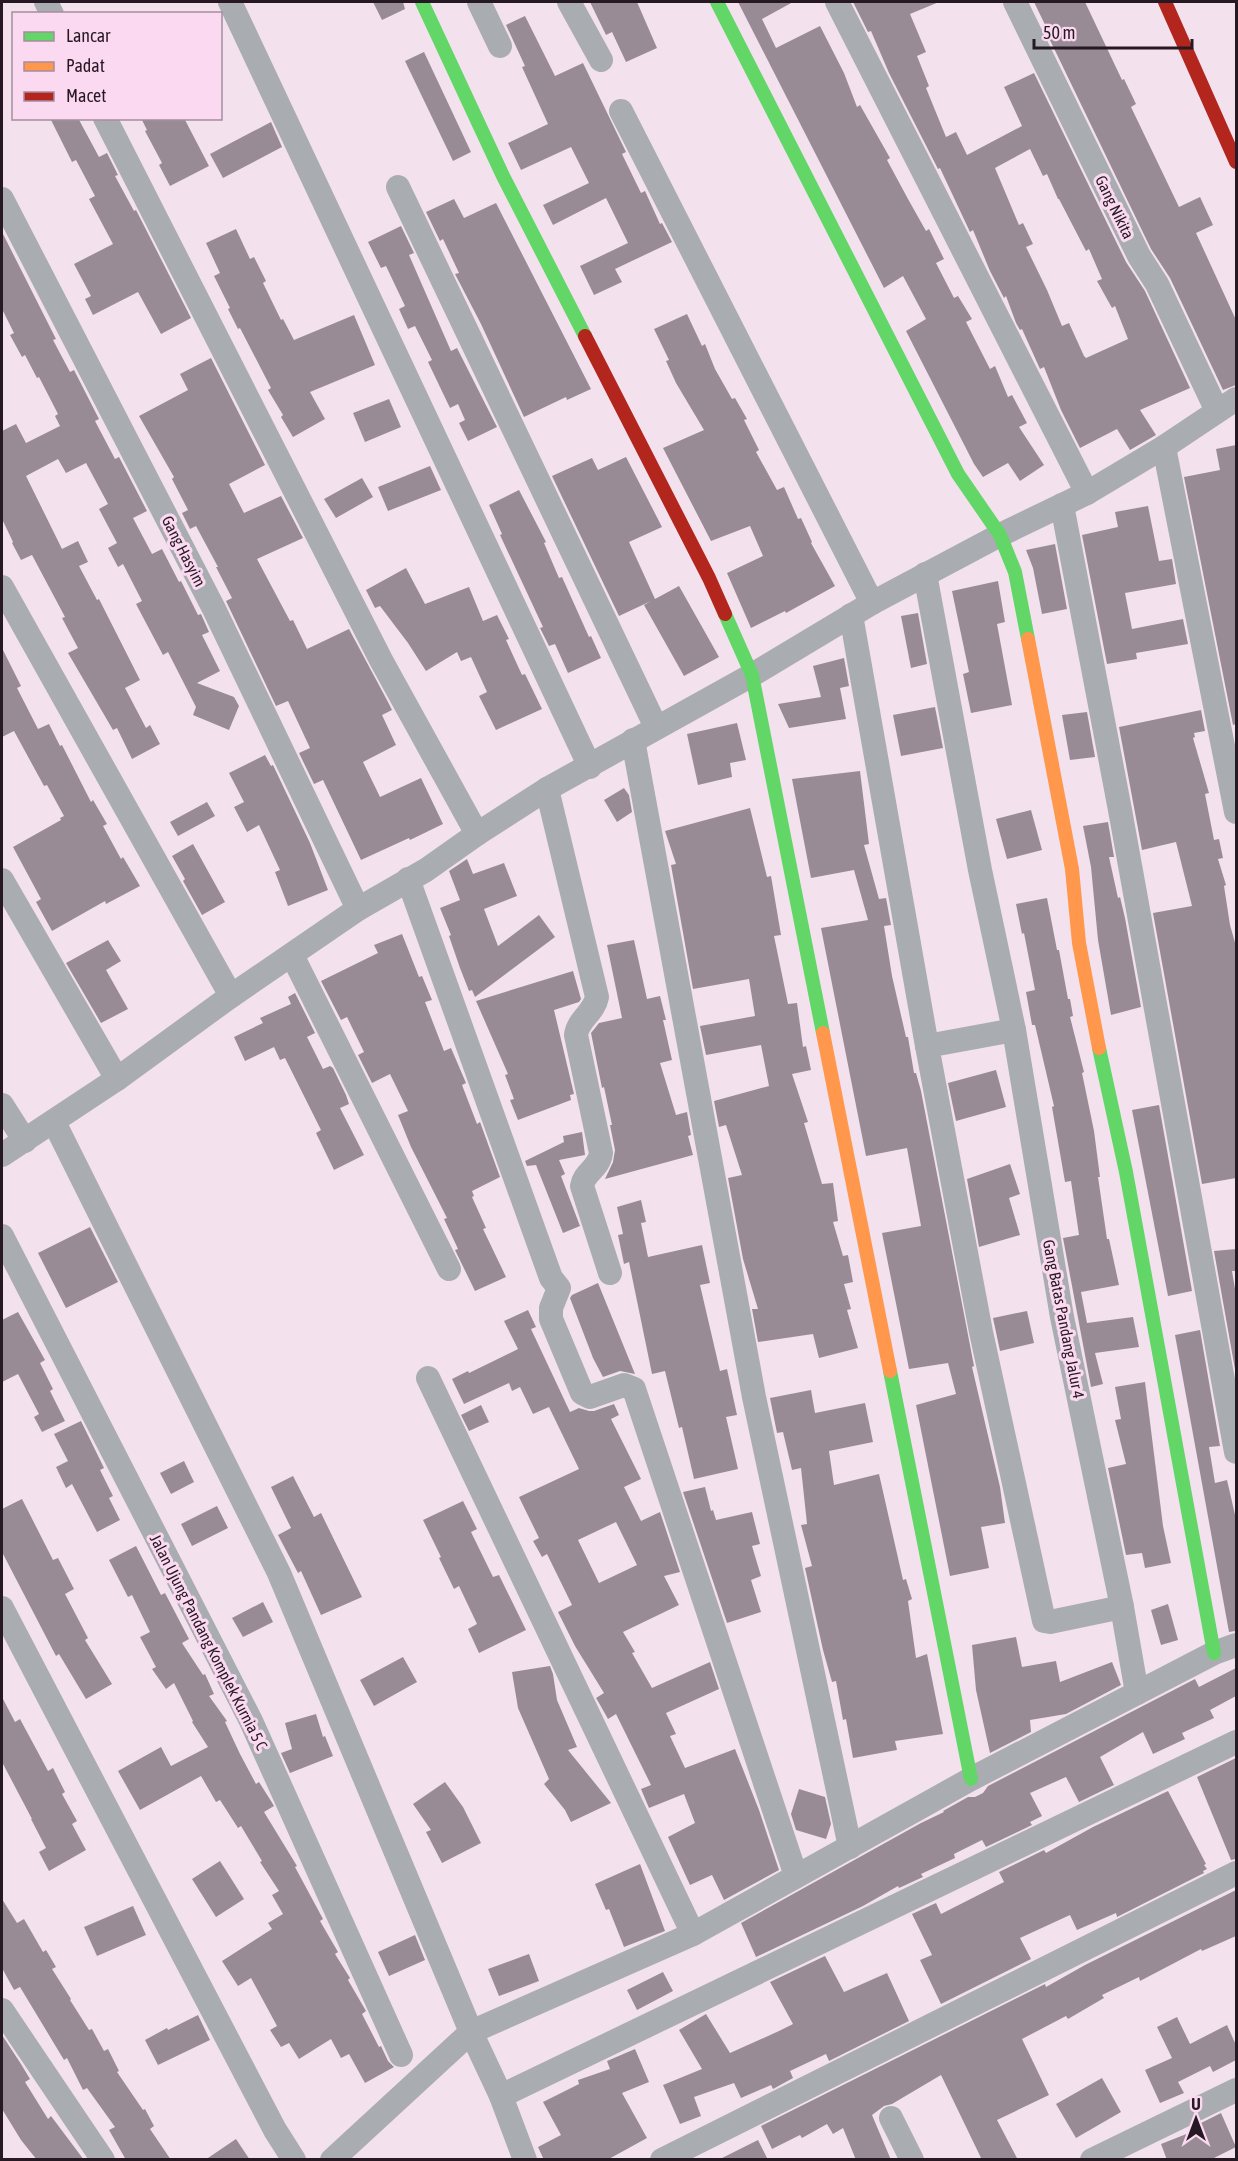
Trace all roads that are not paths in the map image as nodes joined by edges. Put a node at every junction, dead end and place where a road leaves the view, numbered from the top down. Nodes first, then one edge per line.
1 (230, 2) edge
2 (422, 2) edge
3 (479, 2) edge
4 (569, 2) edge
5 (717, 2) edge
6 (837, 2) edge
7 (1015, 2) edge
8 (1165, 2) edge
9 (500, 46) dead end
10 (601, 60) dead end
11 (621, 111) dead end
12 (106, 120) edge
13 (1236, 162) edge
14 (398, 187) dead end
15 (2, 199) edge
16 (1227, 405) edge
17 (1164, 447) junction
18 (1087, 493) junction
19 (1062, 506) junction
20 (1000, 535) junction
21 (925, 574) junction
22 (2, 587) edge
23 (872, 603) junction
24 (851, 615) junction
25 (753, 675) junction
26 (656, 727) junction
27 (633, 740) junction
28 (590, 766) junction
29 (548, 789) junction
30 (1236, 812) edge
31 (477, 834) junction
32 (408, 879) junction
33 (2, 880) edge
34 (358, 909) junction
35 (292, 955) junction
36 (231, 996) junction
37 (1014, 1030) junction
38 (927, 1046) junction
39 (117, 1079) junction
40 (2, 1105) edge
41 (54, 1122) junction
42 (25, 1141) junction
43 (2, 1155) edge
44 (2, 1236) edge
45 (449, 1269) dead end
46 (609, 1273) dead end
47 (428, 1378) dead end
48 (1236, 1452) edge
49 (1122, 1607) junction
50 (2, 1608) edge
51 (1236, 1645) edge
52 (1214, 1653) junction
53 (1137, 1693) junction
54 (1236, 1742) edge
55 (971, 1779) junction
56 (850, 1847) junction
57 (1236, 1874) edge
58 (796, 1876) junction
59 (693, 1934) junction
60 (2, 2010) edge
61 (471, 2032) junction
62 (401, 2055) dead end
63 (1236, 2090) edge
64 (501, 2097) junction
65 (891, 2118) dead end
66 (103, 2160) edge
67 (294, 2160) edge
68 (332, 2160) edge
69 (525, 2160) edge
70 (662, 2160) edge
71 (912, 2160) edge
72 (1092, 2160) edge

1 - 28 street
2 - 25 street
3 - 9 street
4 - 10 street
5 - 20 street
6 - 18 street
7 - 16 street, Gang Nikita
8 - 13 street
11 - 23 street
12 - 31 street
14 - 26 street
15 - 34 street, Gang Hasyim
16 - 17 street
17 - 18 street
17 - 30 street
18 - 19 street
19 - 20 street
19 - 48 street
20 - 21 street
20 - 52 street
21 - 23 street
21 - 37 street, Gang Batas Pandang Jalur 4
22 - 36 street
23 - 24 street
24 - 25 street
24 - 38 street
25 - 26 street
25 - 55 street
26 - 27 street
27 - 28 street
27 - 56 street
28 - 29 street
29 - 31 street
29 - 46 street
31 - 32 street
32 - 34 street
32 - 58 street
33 - 39 street
34 - 35 street
35 - 36 street
35 - 45 street
36 - 39 street
37 - 38 street
37 - 49 street, Gang Batas Pandang Jalur 4
38 - 49 street
39 - 41 street
40 - 42 street
41 - 42 street
41 - 61 street
42 - 43 street
44 - 62 street, Jalan Ujung Pandang Komplek Kurnia 5 C
47 - 59 street
49 - 53 street, Gang Batas Pandang Jalur 4
50 - 67 street
51 - 52 street
52 - 53 street
53 - 55 street
54 - 64 street
55 - 56 street
56 - 58 street
57 - 70 street
58 - 59 street
59 - 61 street
60 - 66 street
61 - 64 street
61 - 68 street
63 - 72 street
64 - 69 street
65 - 71 street

